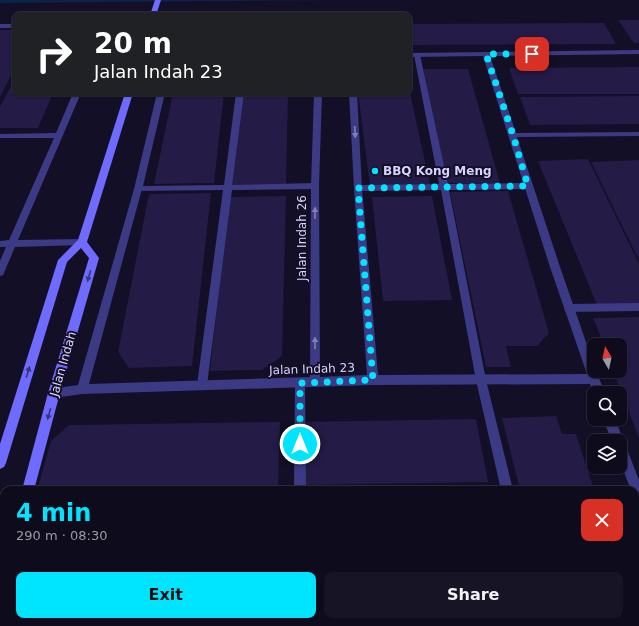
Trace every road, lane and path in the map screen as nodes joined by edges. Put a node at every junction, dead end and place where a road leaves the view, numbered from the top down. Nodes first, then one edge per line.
1 (158, 0) edge
2 (154, 12) edge
3 (0, 26) edge
4 (12, 26) edge
5 (639, 52) edge
6 (486, 54) junction
7 (413, 55) edge
8 (76, 96) edge
9 (128, 96) edge
10 (160, 96) edge
11 (240, 96) edge
12 (318, 96) edge
13 (353, 96) edge
14 (60, 134) junction
15 (639, 134) edge
16 (513, 135) junction
17 (0, 136) edge
18 (315, 186) junction
19 (444, 186) junction
20 (528, 186) junction
21 (228, 188) junction
22 (358, 188) junction
23 (138, 189) junction
24 (82, 242) junction
25 (0, 244) edge
26 (11, 244) junction
27 (0, 272) edge
28 (639, 307) edge
29 (569, 308) junction
30 (594, 379) junction
31 (373, 380) junction
32 (481, 380) junction
33 (315, 382) junction
34 (300, 383) junction
35 (202, 385) junction
36 (597, 386) edge
37 (82, 390) junction
38 (54, 393) junction
39 (0, 463) edge
40 (627, 464) edge
41 (29, 486) edge
42 (300, 486) edge
43 (506, 486) edge
44 (635, 486) edge

1 - 2 street
3 - 4 street
5 - 6 street
6 - 7 street
6 - 16 street
7 - 19 street
8 - 14 street
9 - 24 street
10 - 23 street
11 - 21 street
12 - 18 street, Jalan Indah 26
13 -> 22 street
14 - 17 street
14 - 26 street
15 - 16 street
16 - 20 street
18 - 21 street
33 -> 18 street, Jalan Indah 26
19 - 20 street
19 - 22 street
19 - 32 street
20 - 29 street
21 - 23 street
21 - 35 street
22 - 31 street
23 - 37 street
24 - 26 street
24 -> 38 street, Jalan Indah
39 -> 24 street
25 - 26 street
26 - 27 street
28 - 29 street
29 - 30 street
30 - 32 street, Jalan Indah 23
30 - 36 street
31 - 32 street, Jalan Indah 23
31 - 33 street, Jalan Indah 23
32 - 43 street
33 - 34 street, Jalan Indah 23
34 - 35 street, Jalan Indah 23
34 - 42 street
35 - 37 street, Jalan Indah 23
37 - 38 street, Jalan Indah 23
38 -> 41 street, Jalan Indah
40 - 44 street

